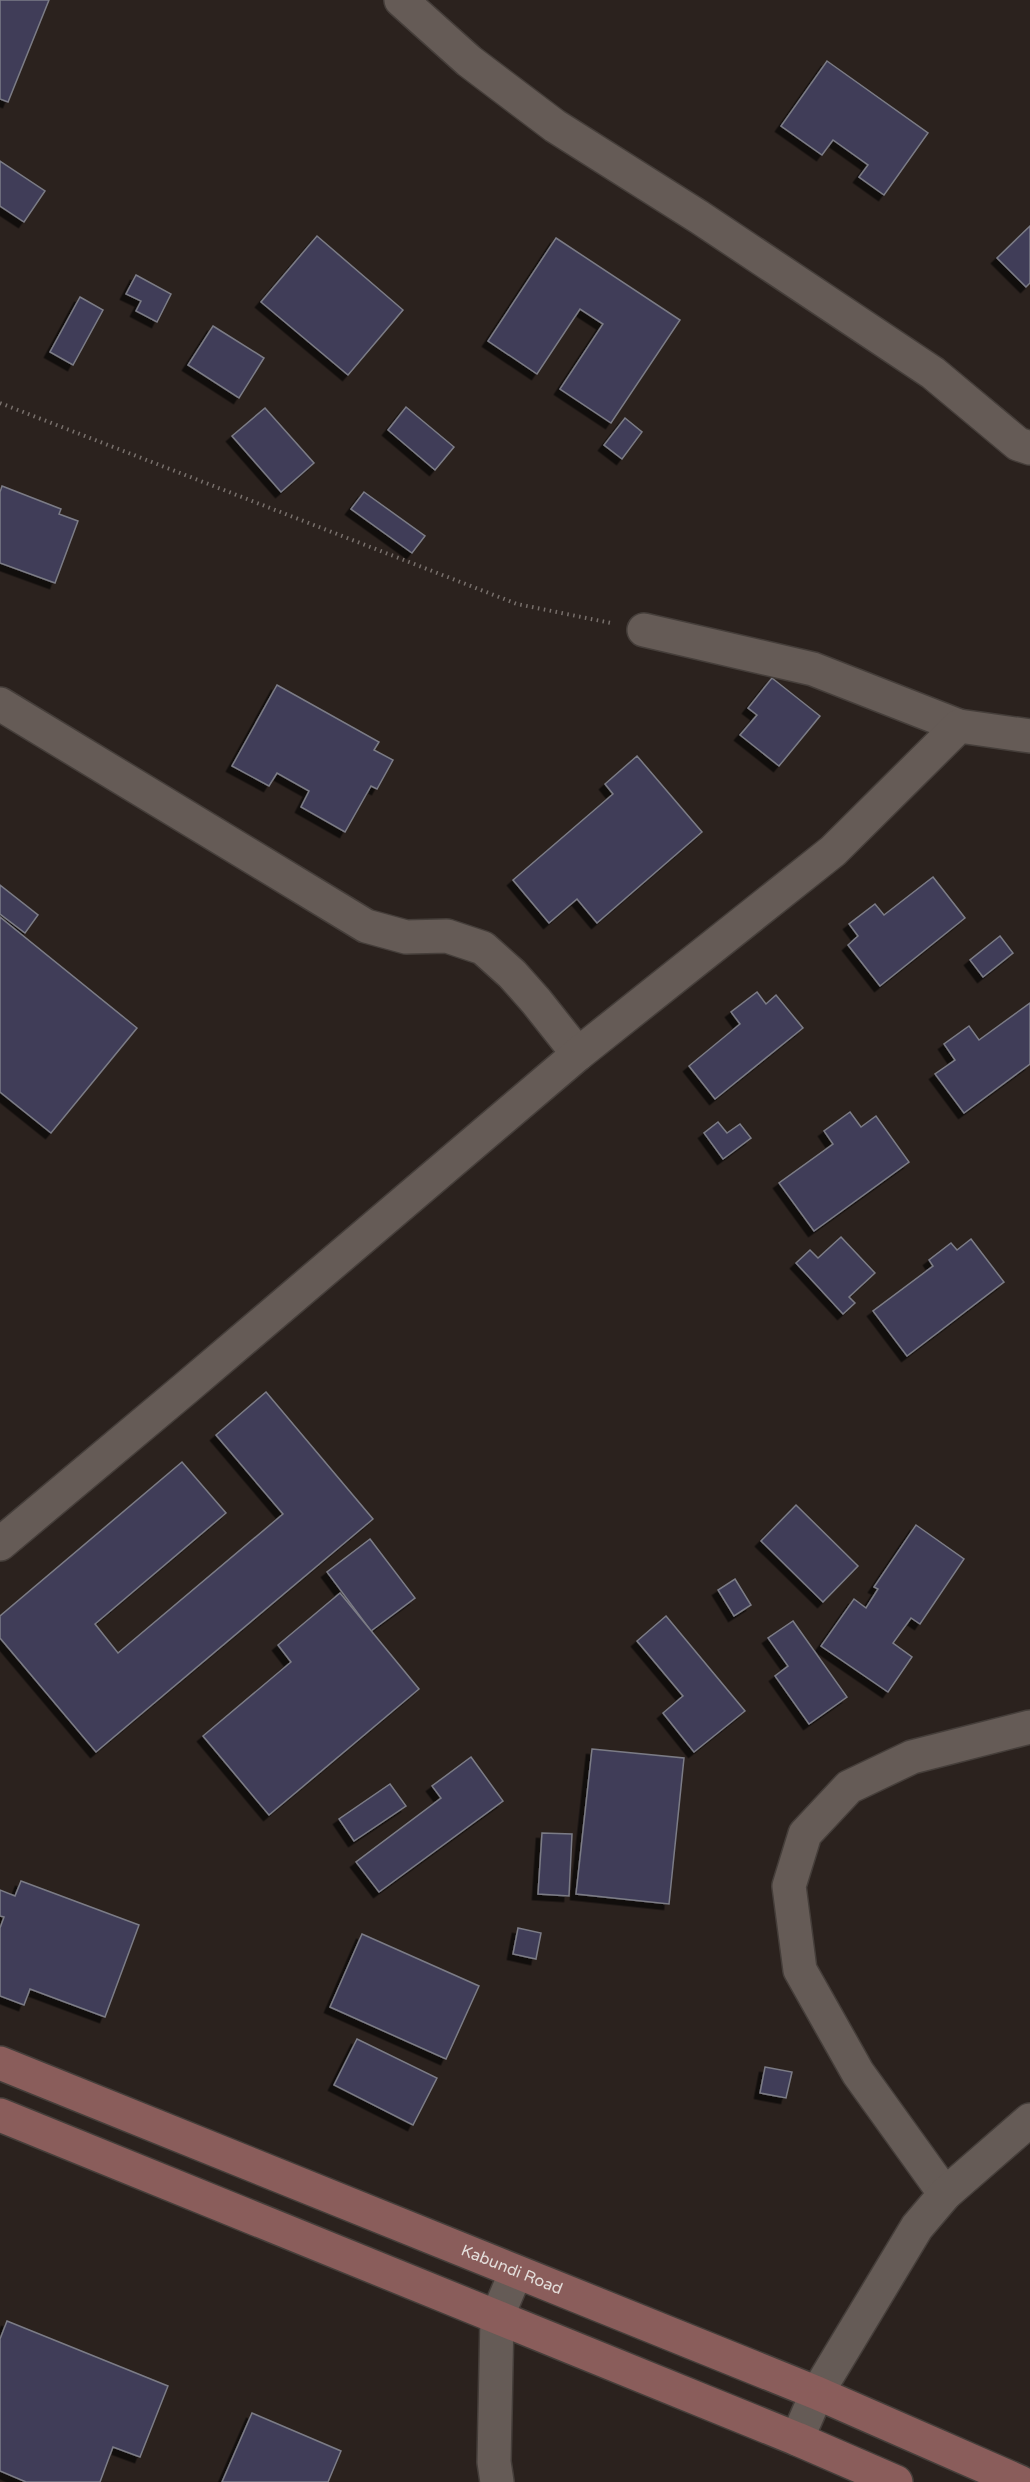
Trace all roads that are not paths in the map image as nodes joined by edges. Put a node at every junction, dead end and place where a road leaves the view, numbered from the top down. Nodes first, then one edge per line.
1 (401, 0) edge
2 (1030, 448) edge
3 (644, 630) road end
4 (0, 704) edge
5 (959, 726) junction
6 (1030, 736) edge
7 (578, 1054) junction
8 (0, 1544) edge
9 (1030, 1727) edge
10 (0, 2063) edge
11 (0, 2115) edge
12 (1030, 2120) edge
13 (945, 2194) junction
14 (516, 2272) junction
15 (497, 2317) junction
16 (816, 2393) junction
17 (797, 2439) junction
18 (497, 2482) edge
19 (896, 2482) edge
20 (1020, 2482) edge

1 - 2 street
3 - 5 street
4 - 7 street
5 - 6 street
5 - 7 street
7 - 8 street
9 - 13 street
10 - 14 street, Kabundi Road
11 - 15 street
12 - 13 street
13 - 16 street
14 - 15 street
14 - 16 street, Kabundi Road
15 - 17 street
15 - 18 street
16 - 17 street
16 - 20 street, Kabundi Road
17 - 19 street

